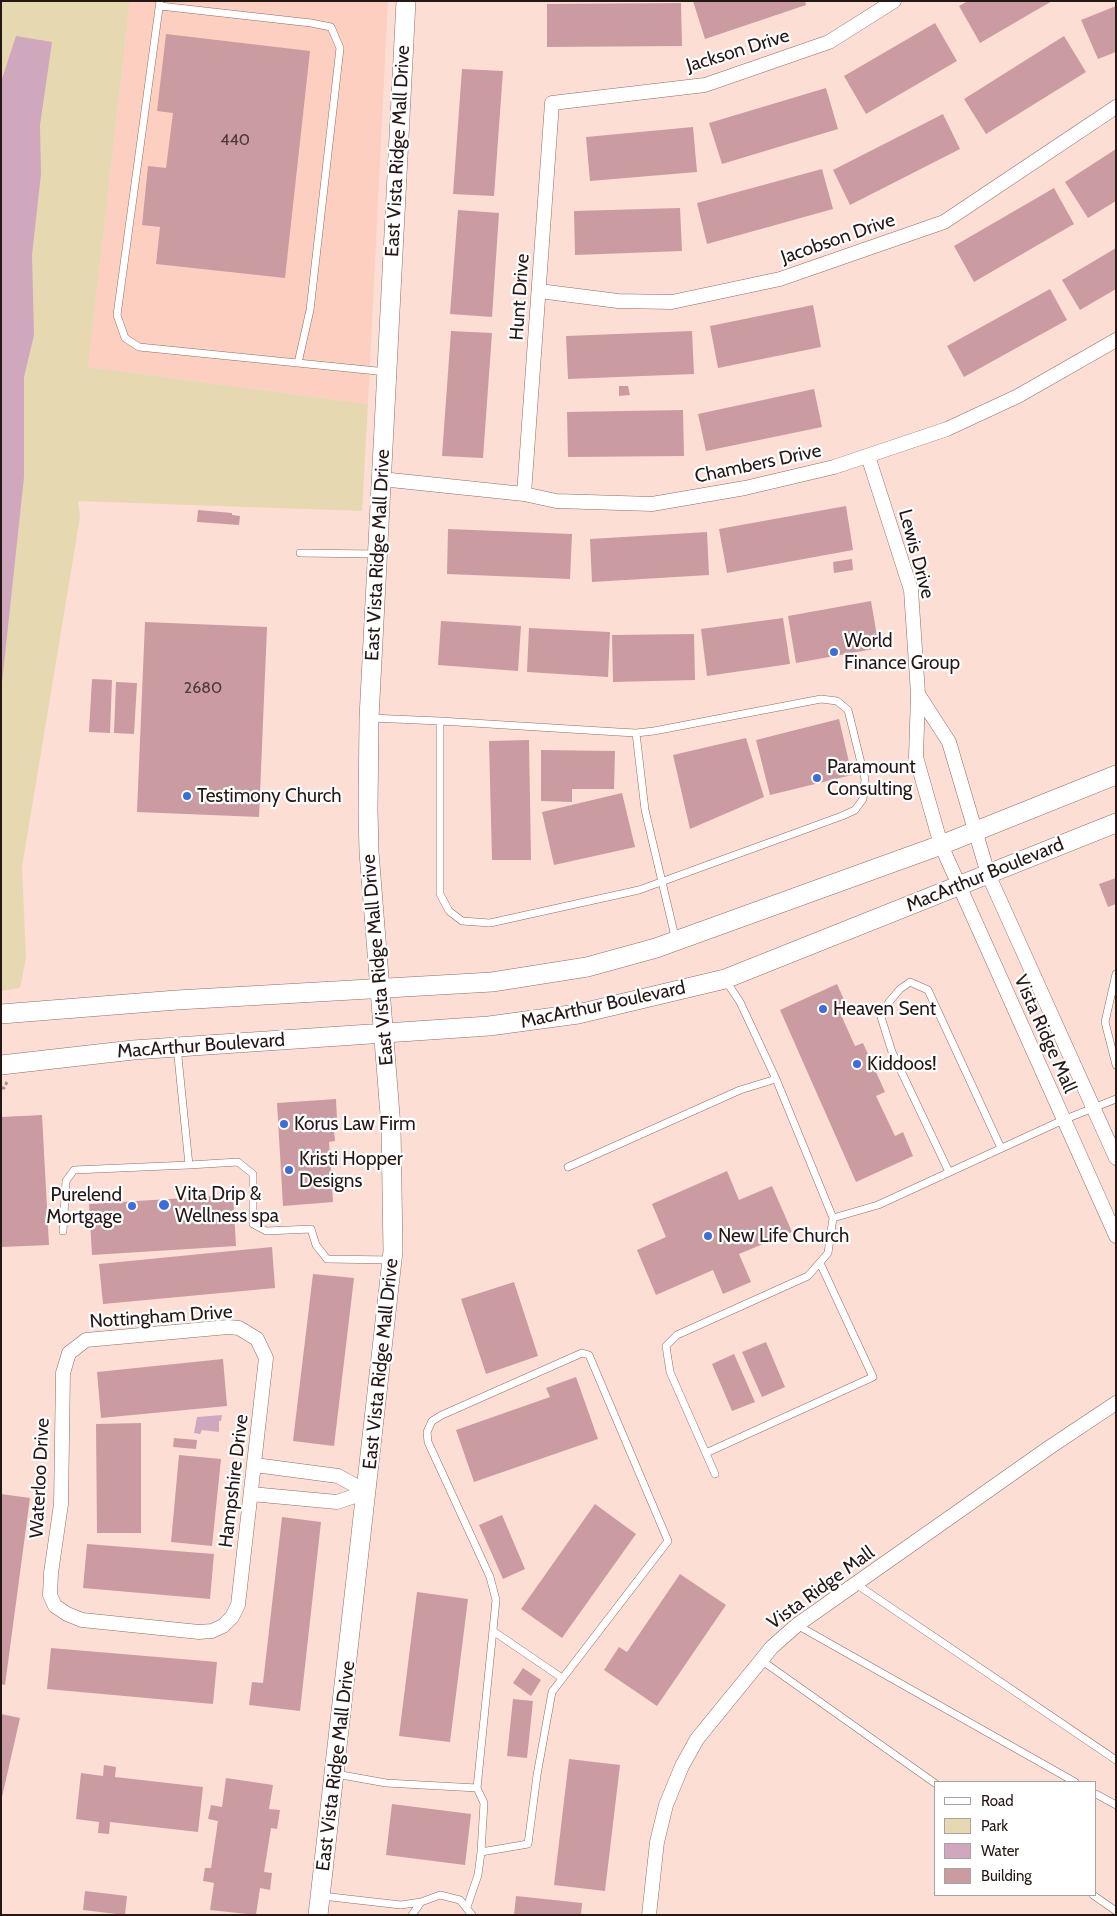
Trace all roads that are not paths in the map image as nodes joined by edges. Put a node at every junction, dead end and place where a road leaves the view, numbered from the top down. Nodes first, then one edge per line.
1 (406, 1) edge
2 (894, 1) edge
3 (160, 4) edge
4 (552, 103) joint
5 (1116, 107) edge
6 (538, 291) junction
7 (1116, 340) edge
8 (298, 363) junction
9 (387, 372) junction
10 (868, 456) junction
11 (382, 479) junction
12 (524, 494) junction
13 (300, 553) dead end
14 (378, 554) junction
15 (918, 694) junction
16 (369, 718) junction
17 (440, 721) junction
18 (636, 733) junction
19 (1116, 775) edge
20 (1116, 823) edge
21 (975, 832) junction
22 (941, 845) junction
23 (988, 874) junction
24 (661, 882) junction
25 (959, 885) junction
26 (676, 941) junction
27 (1116, 974) edge
28 (725, 979) junction
29 (380, 988) junction
30 (1116, 1013) edge
31 (1, 1014) edge
32 (1106, 1017) junction
33 (384, 1035) junction
34 (177, 1047) junction
35 (1116, 1065) edge
36 (4, 1074) edge
37 (776, 1080) junction
38 (1116, 1099) edge
39 (1093, 1108) junction
40 (1062, 1120) junction
41 (1001, 1148) junction
42 (1116, 1158) edge
43 (189, 1165) junction
44 (568, 1167) dead end
45 (949, 1172) junction
46 (832, 1218) junction
47 (63, 1231) dead end
48 (1116, 1236) edge
49 (392, 1260) junction
50 (820, 1263) junction
51 (257, 1339) joint
52 (69, 1353) joint
53 (1116, 1404) edge
54 (706, 1453) junction
55 (255, 1465) junction
56 (715, 1474) dead end
57 (367, 1492) junction
58 (251, 1494) junction
59 (856, 1584) junction
60 (798, 1625) junction
61 (223, 1626) joint
62 (493, 1631) junction
63 (761, 1660) junction
64 (562, 1678) junction
65 (1116, 1760) edge
66 (334, 1774) junction
67 (1073, 1781) edge
68 (934, 1783) edge
69 (477, 1788) junction
70 (1097, 1795) edge
71 (1116, 1805) edge
72 (481, 1852) junction
73 (321, 1896) junction
74 (1094, 1896) edge
75 (421, 1902) junction
76 (467, 1906) junction
77 (1116, 1911) edge
78 (318, 1915) edge
79 (412, 1915) edge
80 (472, 1915) edge
81 (649, 1915) edge

1 - 9 main road, East Vista Ridge Mall Drive
2 - 4 street, Jackson Drive
3 - 8 lane
3 - 8 lane
4 - 6 street, Hunt Drive
5 - 6 street, Jacobson Drive
6 - 12 street, Hunt Drive
7 - 10 street, Chambers Drive
8 - 9 lane
9 - 11 main road, East Vista Ridge Mall Drive
10 - 12 street, Chambers Drive
10 - 15 street, Lewis Drive
11 - 12 street, Chambers Drive
11 - 14 main road, East Vista Ridge Mall Drive
13 - 14 lane
14 - 16 main road, East Vista Ridge Mall Drive
15 - 21 street, Lewis Drive
15 - 22 street, Lewis Drive
16 - 17 lane
16 - 29 main road, East Vista Ridge Mall Drive
17 - 18 lane
17 - 24 lane
18 - 24 lane
18 - 24 lane
19 - 21 main road
20 - 23 main road, MacArthur Boulevard
21 - 22 main road
21 - 23 street, Vista Ridge Mall
22 - 25 street, Vista Ridge Mall
22 - 26 main road
23 - 25 main road, MacArthur Boulevard
23 - 39 street, Vista Ridge Mall
24 - 26 lane
25 - 28 main road, MacArthur Boulevard
25 - 40 street, Vista Ridge Mall
26 - 29 main road
27 - 32 lane
28 - 33 main road, MacArthur Boulevard
28 - 37 lane
29 - 31 main road
29 - 33 main road, East Vista Ridge Mall Drive
30 - 32 lane
32 - 35 lane
33 - 34 main road, MacArthur Boulevard
33 - 49 main road, East Vista Ridge Mall Drive
34 - 36 main road, MacArthur Boulevard
34 - 43 lane
37 - 44 lane
37 - 46 lane
38 - 39 lane
39 - 40 lane
39 - 42 street, Vista Ridge Mall
40 - 41 lane
40 - 48 street, Vista Ridge Mall
41 - 45 lane
41 - 45 lane
43 - 47 lane
43 - 49 lane
45 - 46 lane
46 - 50 lane
49 - 57 main road, East Vista Ridge Mall Drive
50 - 54 lane
50 - 54 lane
51 - 52 street, Nottingham Drive
51 - 55 street, Hampshire Drive
52 - 61 street, Waterloo Drive
53 - 59 street, Vista Ridge Mall
54 - 56 lane
55 - 57 street
55 - 58 street, Hampshire Drive
57 - 58 street
57 - 66 main road, East Vista Ridge Mall Drive
58 - 61 street, Hampshire Drive
59 - 60 street, Vista Ridge Mall
59 - 65 lane
60 - 63 street, Vista Ridge Mall
60 - 67 lane
62 - 64 lane
62 - 64 lane
62 - 69 lane
63 - 68 lane
63 - 81 street, Vista Ridge Mall
64 - 72 lane
66 - 69 lane
66 - 73 main road, East Vista Ridge Mall Drive
69 - 72 lane
70 - 71 lane
72 - 76 lane
73 - 75 lane
73 - 78 main road, East Vista Ridge Mall Drive
74 - 77 lane
75 - 76 lane
75 - 79 lane
76 - 80 lane

